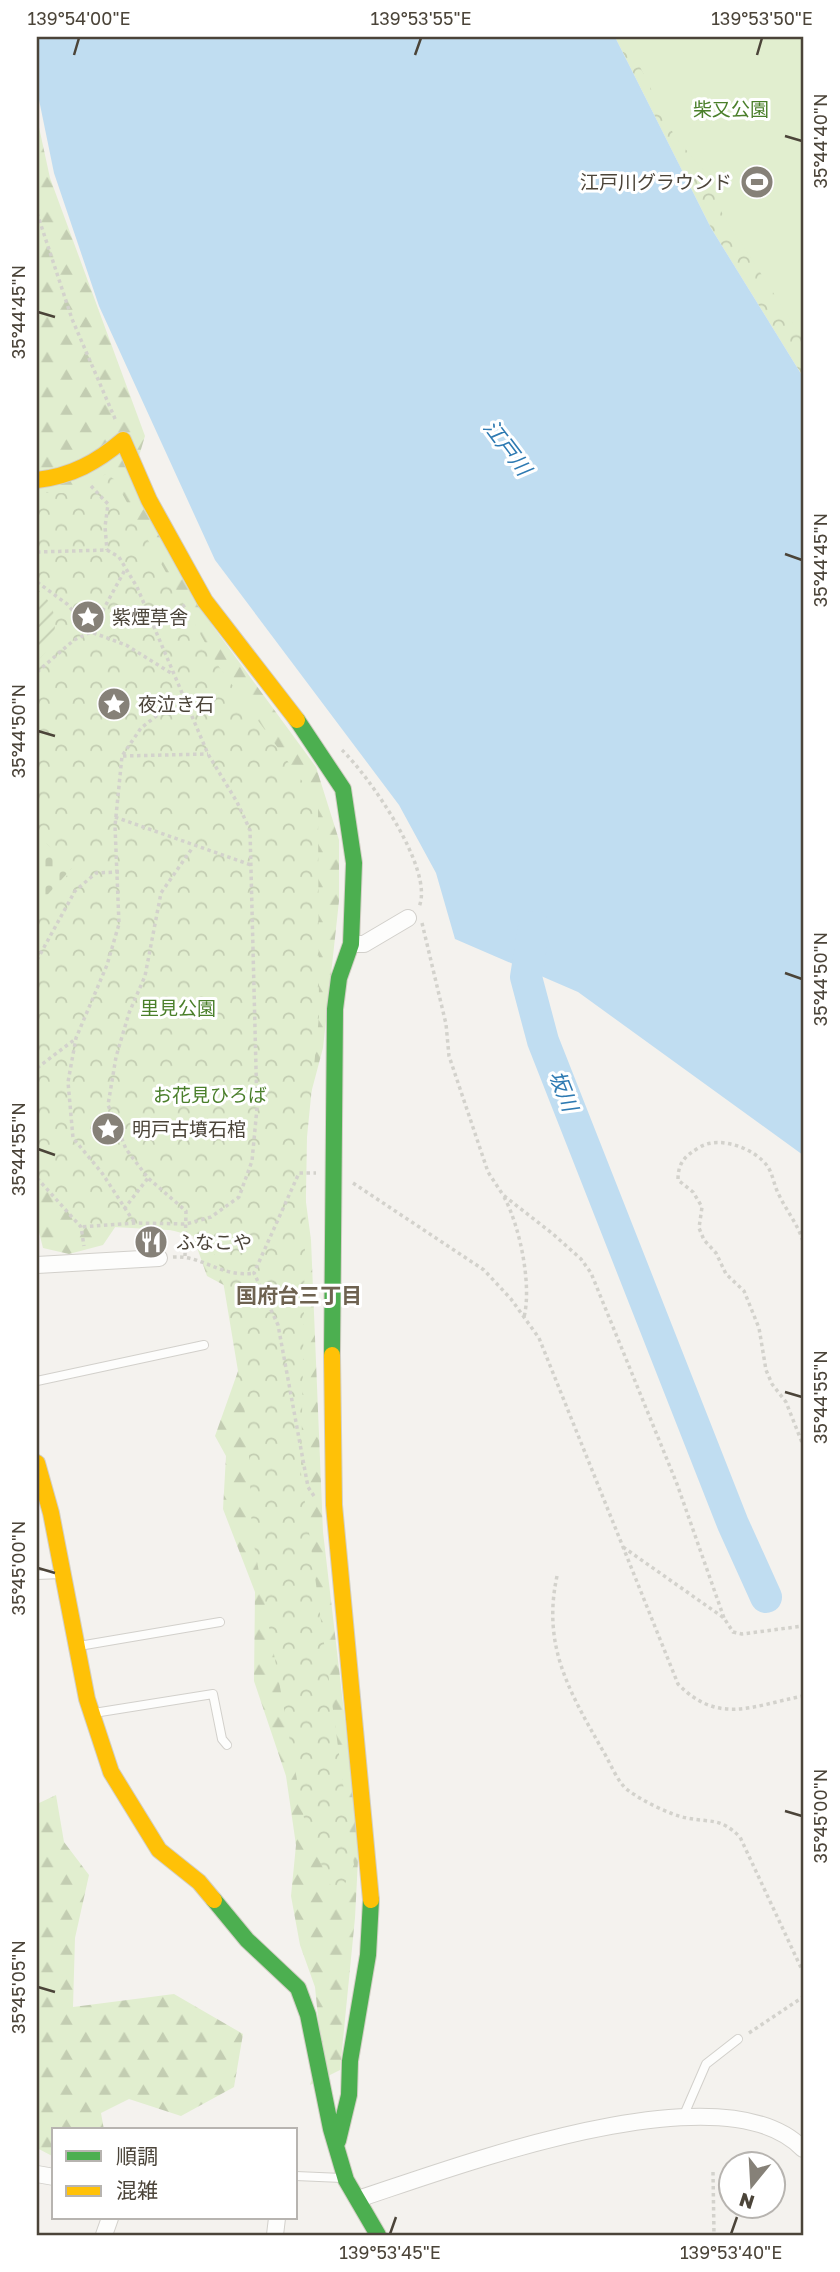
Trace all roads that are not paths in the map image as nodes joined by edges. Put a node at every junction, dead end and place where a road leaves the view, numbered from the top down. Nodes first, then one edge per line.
1 (37, 480) edge
2 (412, 915) road end
3 (351, 944) junction
4 (159, 1258) dead end
5 (37, 1265) edge
6 (204, 1345) dead end
7 (37, 1381) edge
8 (37, 1464) edge
9 (61, 1574) junction
10 (37, 1575) edge
11 (220, 1622) dead end
12 (79, 1646) junction
13 (91, 1713) junction
14 (227, 1745) dead end
15 (738, 2039) road end
16 (683, 2117) junction
17 (338, 2141) junction
18 (803, 2149) edge
19 (298, 2176) edge
20 (345, 2178) junction
21 (358, 2199) junction
22 (378, 2235) edge

1 - 3 street
2 - 3 street
3 - 17 street
4 - 5 street
6 - 7 lane
8 - 9 street
9 - 10 lane
9 - 12 street
11 - 12 lane
12 - 13 street
13 - 14 lane
13 - 17 street
15 - 16 lane
16 - 18 street
16 - 21 street
17 - 20 street
19 - 20 lane
20 - 21 street
21 - 22 street

